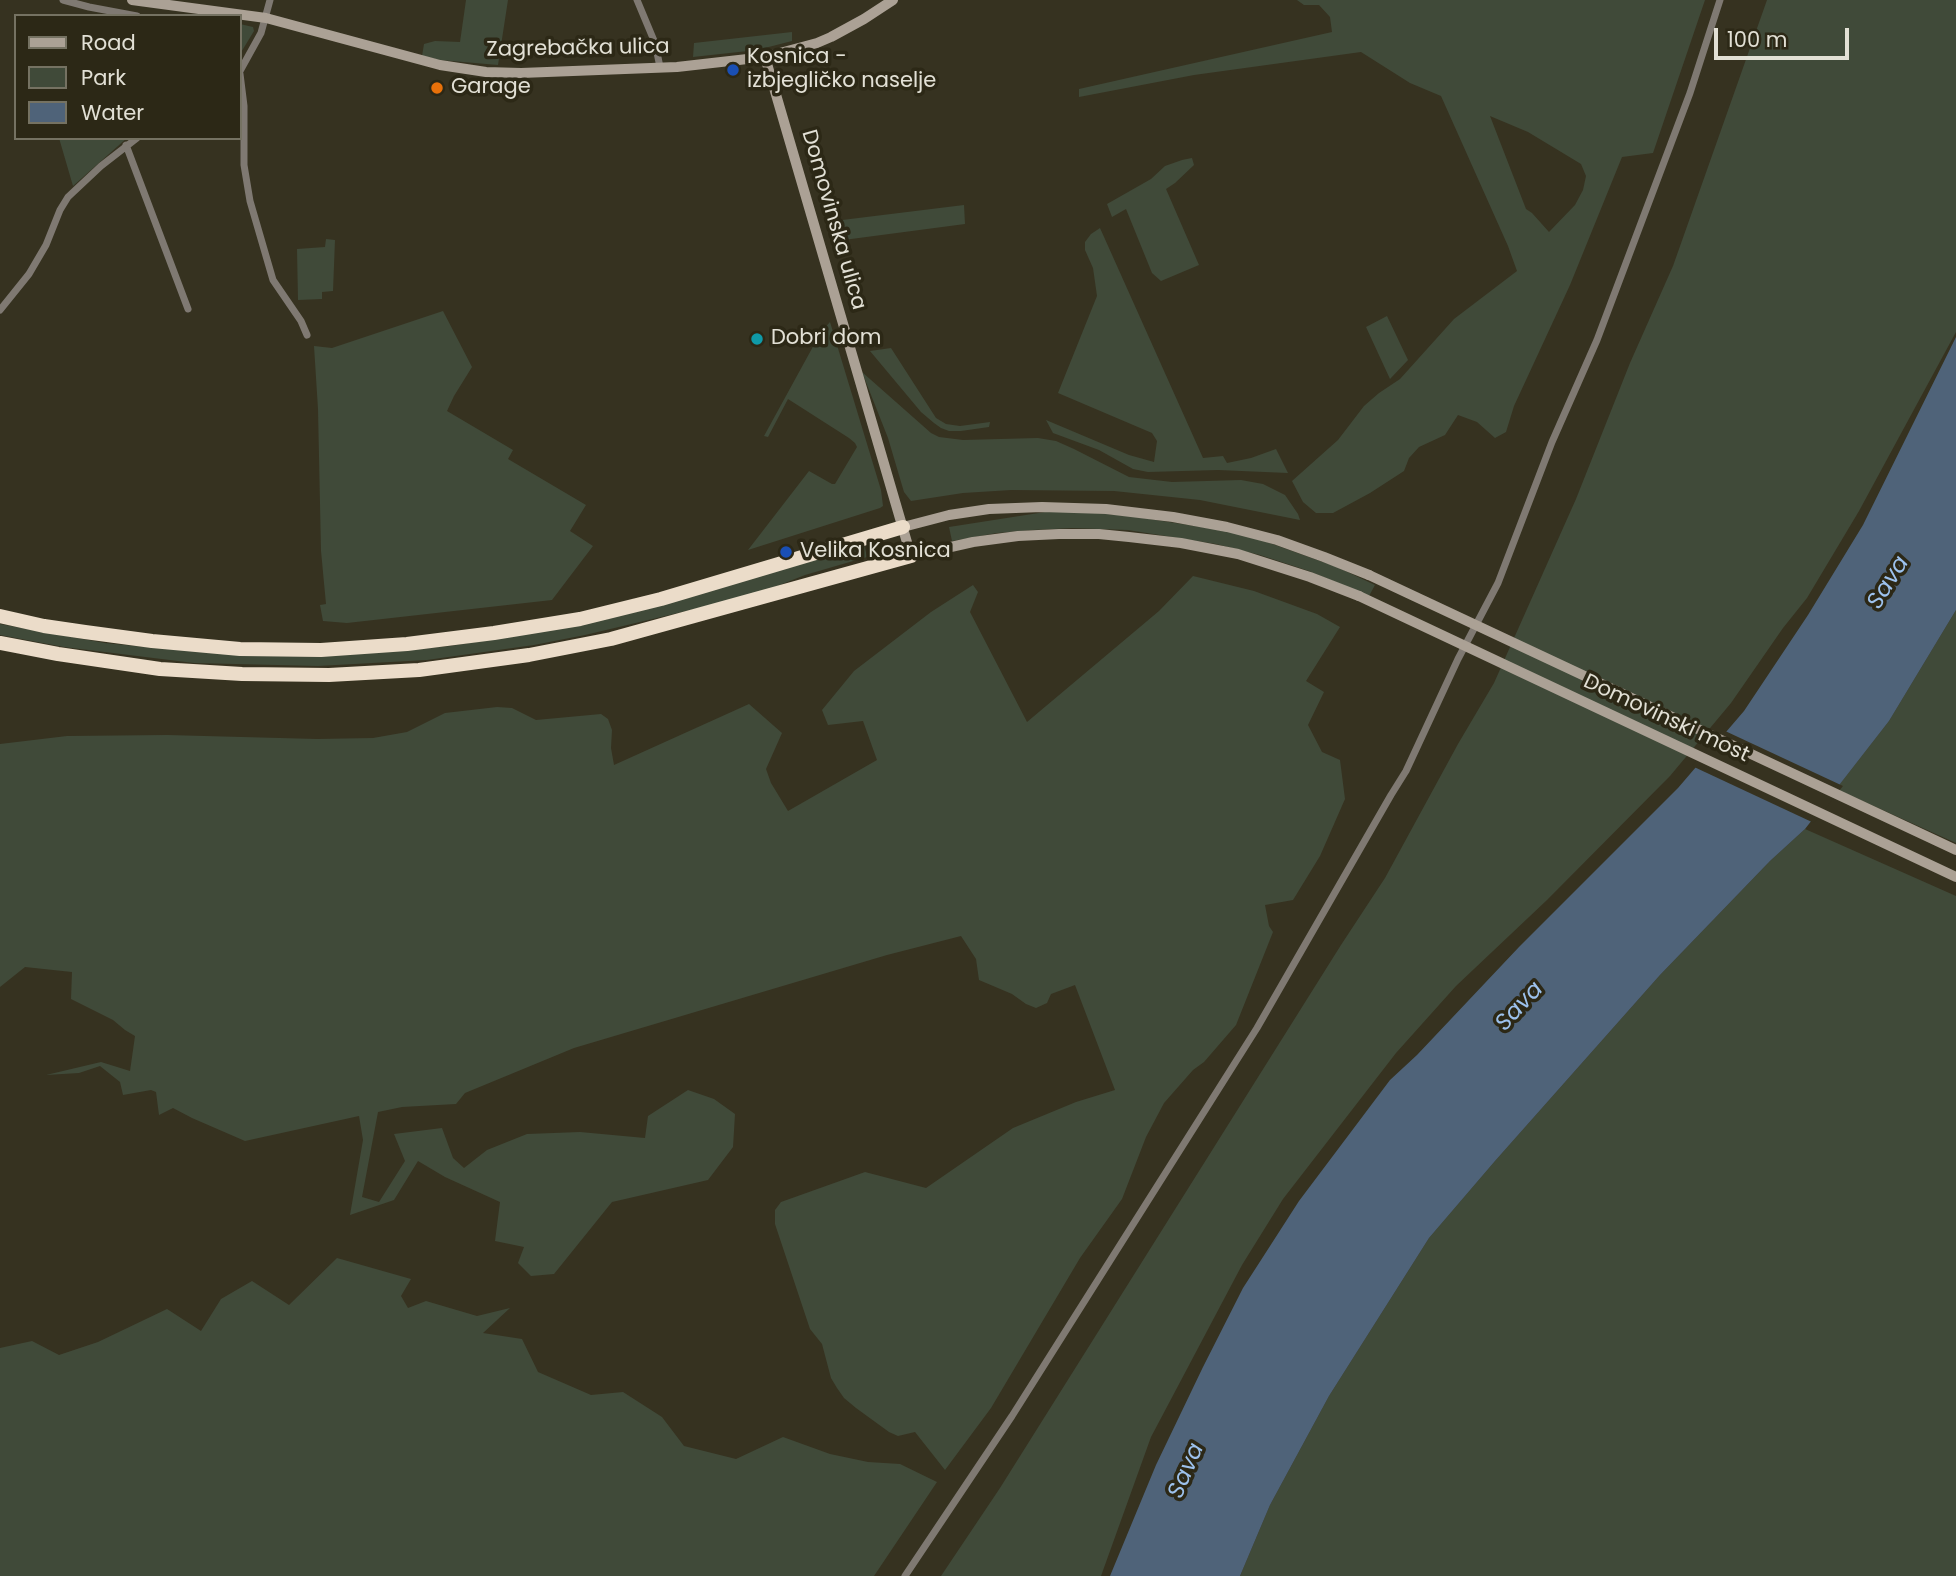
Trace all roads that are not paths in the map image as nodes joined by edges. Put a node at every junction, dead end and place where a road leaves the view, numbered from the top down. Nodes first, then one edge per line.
1 (63, 0) edge
2 (132, 0) edge
3 (270, 0) edge
4 (637, 0) edge
5 (893, 0) edge
6 (1720, 0) edge
7 (172, 11) edge
8 (125, 14) edge
9 (207, 14) edge
10 (242, 17) edge
11 (266, 19) junction
12 (765, 57) junction
13 (660, 67) junction
14 (242, 68) edge
15 (242, 89) edge
16 (134, 140) edge
17 (126, 145) junction
18 (188, 309) dead end
19 (0, 310) edge
20 (307, 335) dead end
21 (903, 527) junction
22 (911, 555) junction
23 (0, 616) edge
24 (0, 643) edge
25 (1956, 850) edge
26 (1956, 877) edge
27 (905, 1576) edge

1 - 8 street
2 - 7 main road, Zagrebačka ulica
3 - 11 street
4 - 13 street
5 - 12 main road, Zagrebačka ulica
6 - 27 street
7 - 9 main road, Zagrebačka ulica
10 - 11 main road, Zagrebačka ulica
11 - 13 main road, Zagrebačka ulica
11 - 14 street
12 - 13 main road, Zagrebačka ulica
12 - 21 main road, Domovinska ulica
15 - 20 street
16 - 17 street
17 - 18 street
17 - 19 street
21 - 22 main road, Domovinska ulica
21 - 23 highway
21 - 25 main road, Domovinski most, bridge
22 - 24 highway
22 - 26 main road, Domovinski most, bridge

